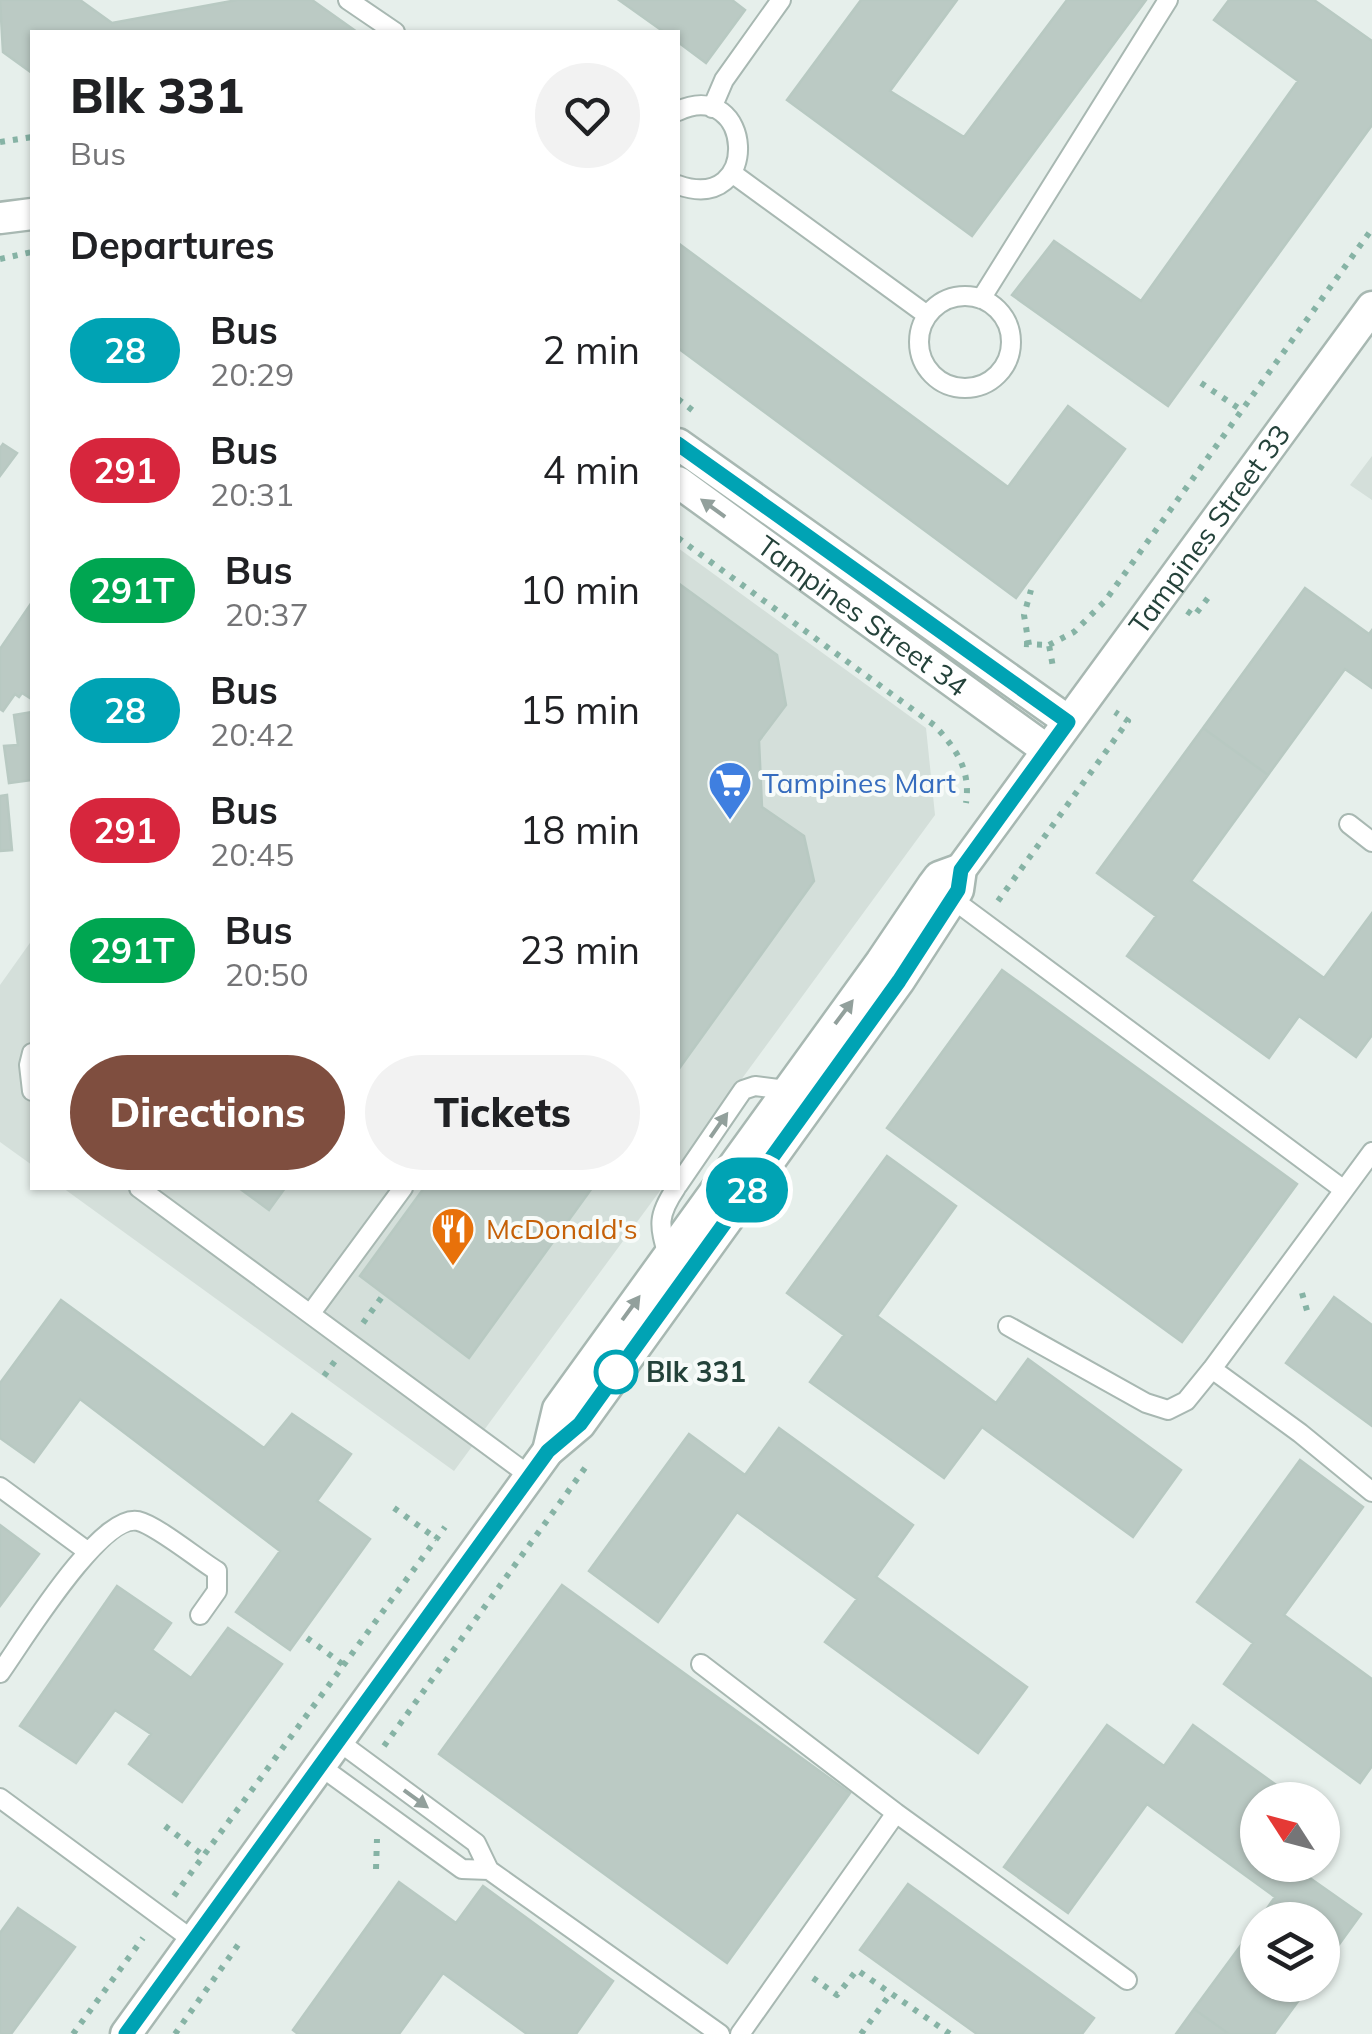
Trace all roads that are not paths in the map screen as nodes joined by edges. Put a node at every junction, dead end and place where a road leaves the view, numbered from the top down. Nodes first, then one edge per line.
1 (348, 0) edge
2 (781, 0) edge
3 (1168, 0) edge
4 (392, 30) edge
5 (712, 108) junction
6 (680, 111) edge
7 (732, 173) junction
8 (680, 185) edge
9 (30, 214) edge
10 (0, 218) edge
11 (981, 298) junction
12 (1372, 308) edge
13 (927, 315) junction
14 (680, 445) edge
15 (680, 483) edge
16 (1068, 722) junction
17 (1048, 750) junction
18 (1349, 824) dead end
19 (1372, 842) edge
20 (949, 884) junction
21 (786, 1090) junction
22 (1372, 1152) edge
23 (680, 1180) edge
24 (142, 1190) edge
25 (402, 1190) edge
26 (674, 1190) edge
27 (1344, 1190) junction
28 (668, 1256) junction
29 (311, 1313) junction
30 (1008, 1326) dead end
31 (1212, 1369) junction
32 (539, 1463) junction
33 (0, 1488) edge
34 (1372, 1492) edge
35 (87, 1552) junction
36 (200, 1614) dead end
37 (702, 1664) dead end
38 (0, 1674) edge
39 (329, 1754) junction
40 (0, 1798) edge
41 (896, 1813) junction
42 (489, 1870) junction
43 (194, 1941) junction
44 (1126, 1980) dead end
45 (126, 2034) edge
46 (720, 2034) edge
47 (740, 2034) edge

1 - 4 lane
2 - 5 lane
3 - 11 lane
5 - 6 lane
5 - 7 lane
7 - 8 lane
7 - 13 lane
9 - 10 street
11 - 13 lane
11 - 13 lane
12 - 16 street, Tampines Street 33
14 - 16 street, Tampines Street 34
17 -> 15 street, Tampines Street 34
16 - 17 street, Tampines Street 33
17 - 20 street, Tampines Street 33
18 - 19 lane
21 -> 20 street
20 - 27 lane
20 - 32 street
23 -> 21 lane
21 - 28 street
22 - 27 lane
24 - 29 lane
25 - 29 lane
26 - 28 lane
27 - 31 lane
32 -> 28 street
29 - 32 lane
30 - 31 lane
31 - 34 lane
32 - 39 street
33 - 35 lane
35 - 36 lane
35 - 38 lane
37 - 41 lane
39 -> 42 lane
39 - 42 lane
39 - 43 street
40 - 43 lane
41 - 44 lane
41 - 47 lane
42 - 46 lane
43 - 45 street

